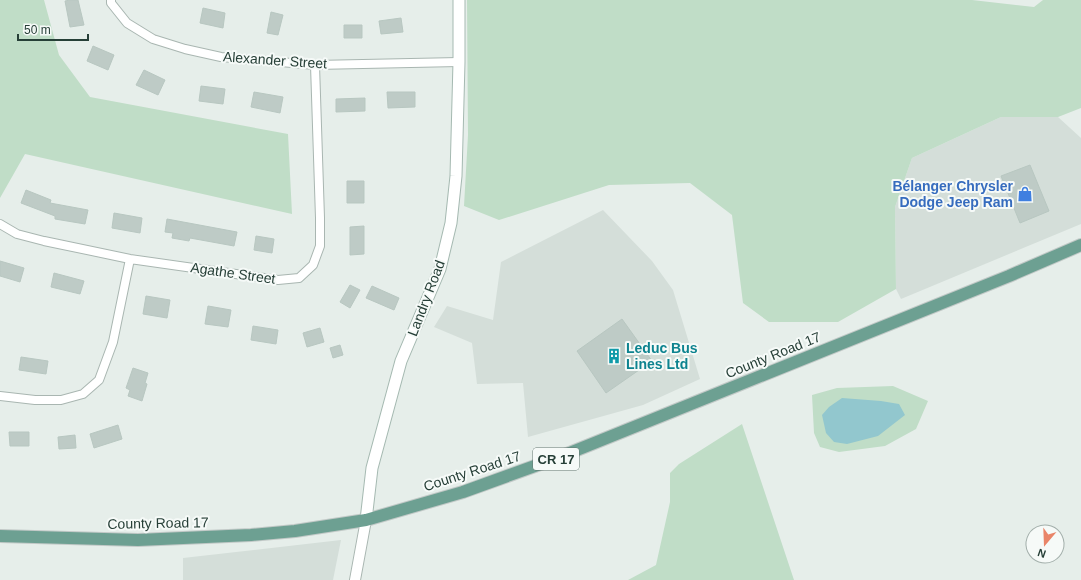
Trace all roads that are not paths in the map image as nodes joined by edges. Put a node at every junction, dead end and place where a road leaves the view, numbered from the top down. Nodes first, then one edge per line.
1 (111, 0) edge
2 (459, 0) edge
3 (459, 62) junction
4 (315, 65) junction
5 (0, 224) edge
6 (1081, 245) edge
7 (130, 259) junction
8 (0, 396) edge
9 (366, 520) junction
10 (0, 536) edge
11 (355, 580) edge

1 - 4 street, Alexander Street
2 - 3 main road, Landry Road
3 - 4 street, Alexander Street
3 - 9 main road, Landry Road
4 - 7 street, Agathe Street
5 - 7 street, Agathe Street
6 - 9 main road, County Road 17 / CR 17
7 - 8 street
9 - 10 main road, County Road 17 / CR 17
9 - 11 street

